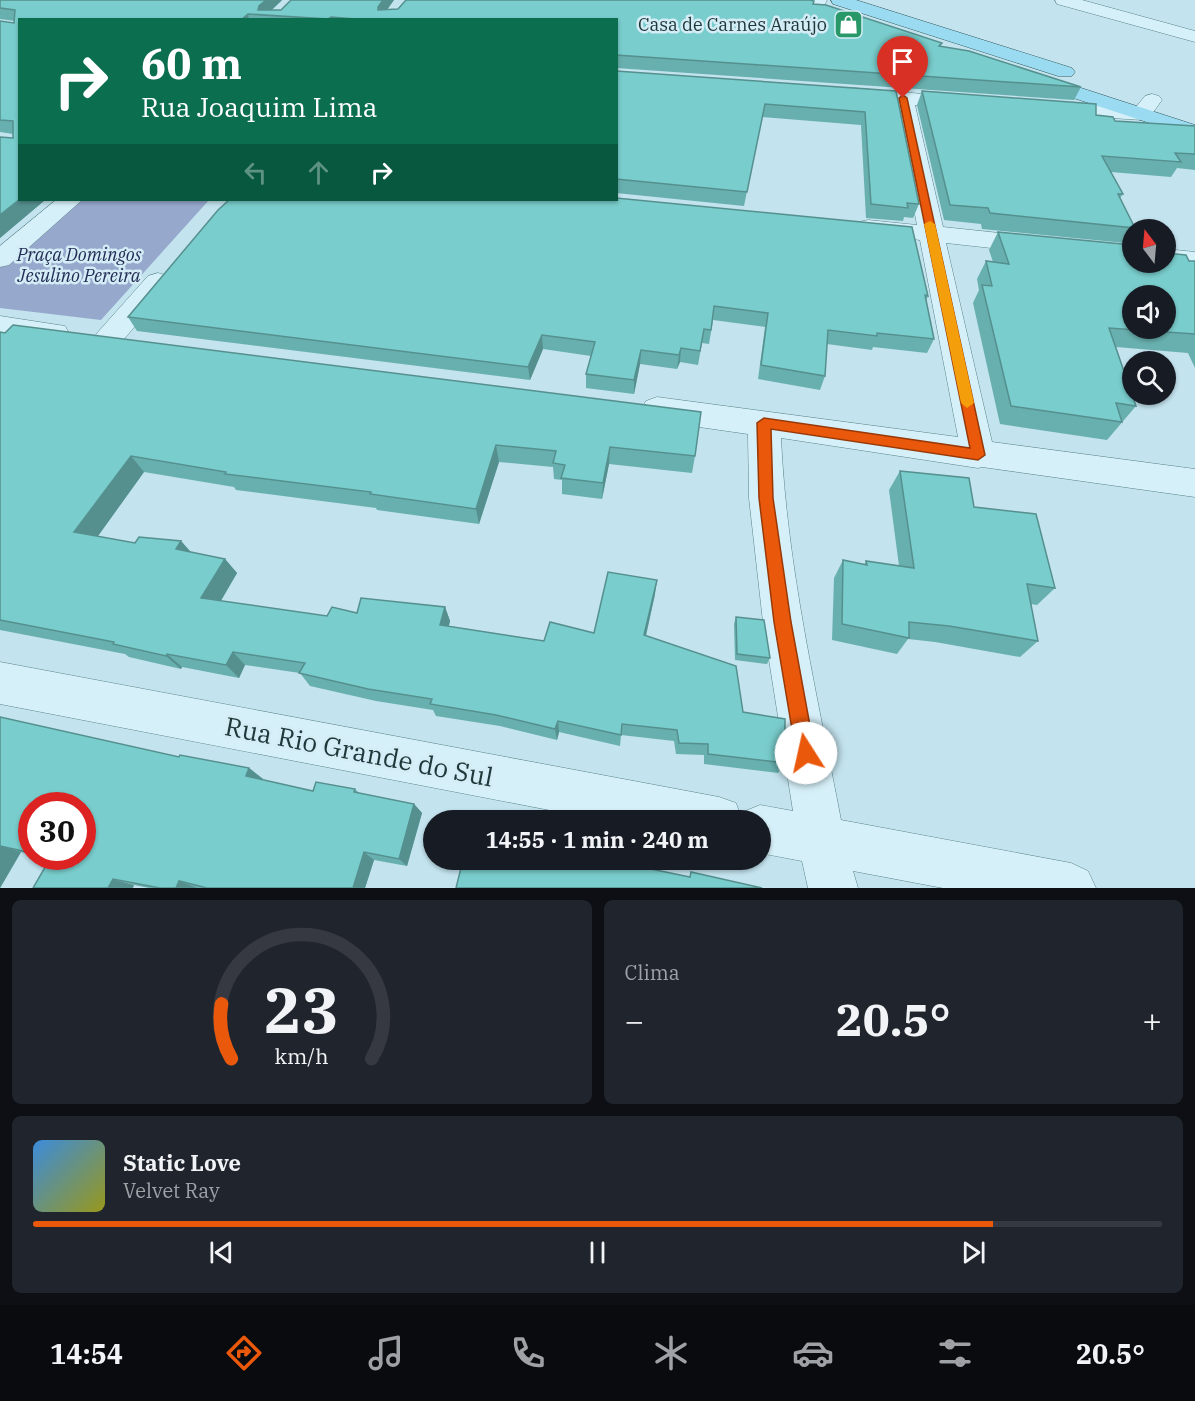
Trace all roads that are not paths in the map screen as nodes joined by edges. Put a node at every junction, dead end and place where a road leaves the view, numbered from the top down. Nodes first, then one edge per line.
1 (754, 0) edge
2 (839, 0) edge
3 (1063, 0) edge
4 (807, 1) edge
5 (1195, 37) edge
6 (831, 92) edge
7 (903, 98) junction
8 (987, 104) edge
9 (1035, 107) edge
10 (1147, 107) junction
11 (1195, 114) edge
12 (1195, 132) edge
13 (69, 201) edge
14 (839, 225) edge
15 (932, 234) junction
16 (1062, 247) edge
17 (1176, 258) edge
18 (0, 259) edge
19 (1195, 260) edge
20 (177, 261) edge
21 (7, 335) edge
22 (108, 339) junction
23 (143, 344) edge
24 (635, 407) edge
25 (764, 423) junction
26 (978, 455) junction
27 (1195, 483) edge
28 (0, 683) edge
29 (667, 810) edge
30 (771, 831) edge
31 (821, 840) junction
32 (833, 888) edge
33 (1071, 888) edge

1 - 4 street
2 - 10 main road
3 - 5 street
4 - 10 main road
6 - 7 street
7 - 8 street
7 - 15 street
9 - 10 street
10 - 11 main road
10 - 12 main road
13 - 18 street
14 - 15 street
15 - 16 street
15 - 26 street
17 - 19 street
20 - 22 street
21 - 22 street
22 - 23 street
24 - 25 street
25 - 26 street
25 - 31 street
26 - 27 street
28 - 29 street, Rua Rio Grande do Sul
30 - 31 street
31 - 32 street
31 - 33 street

